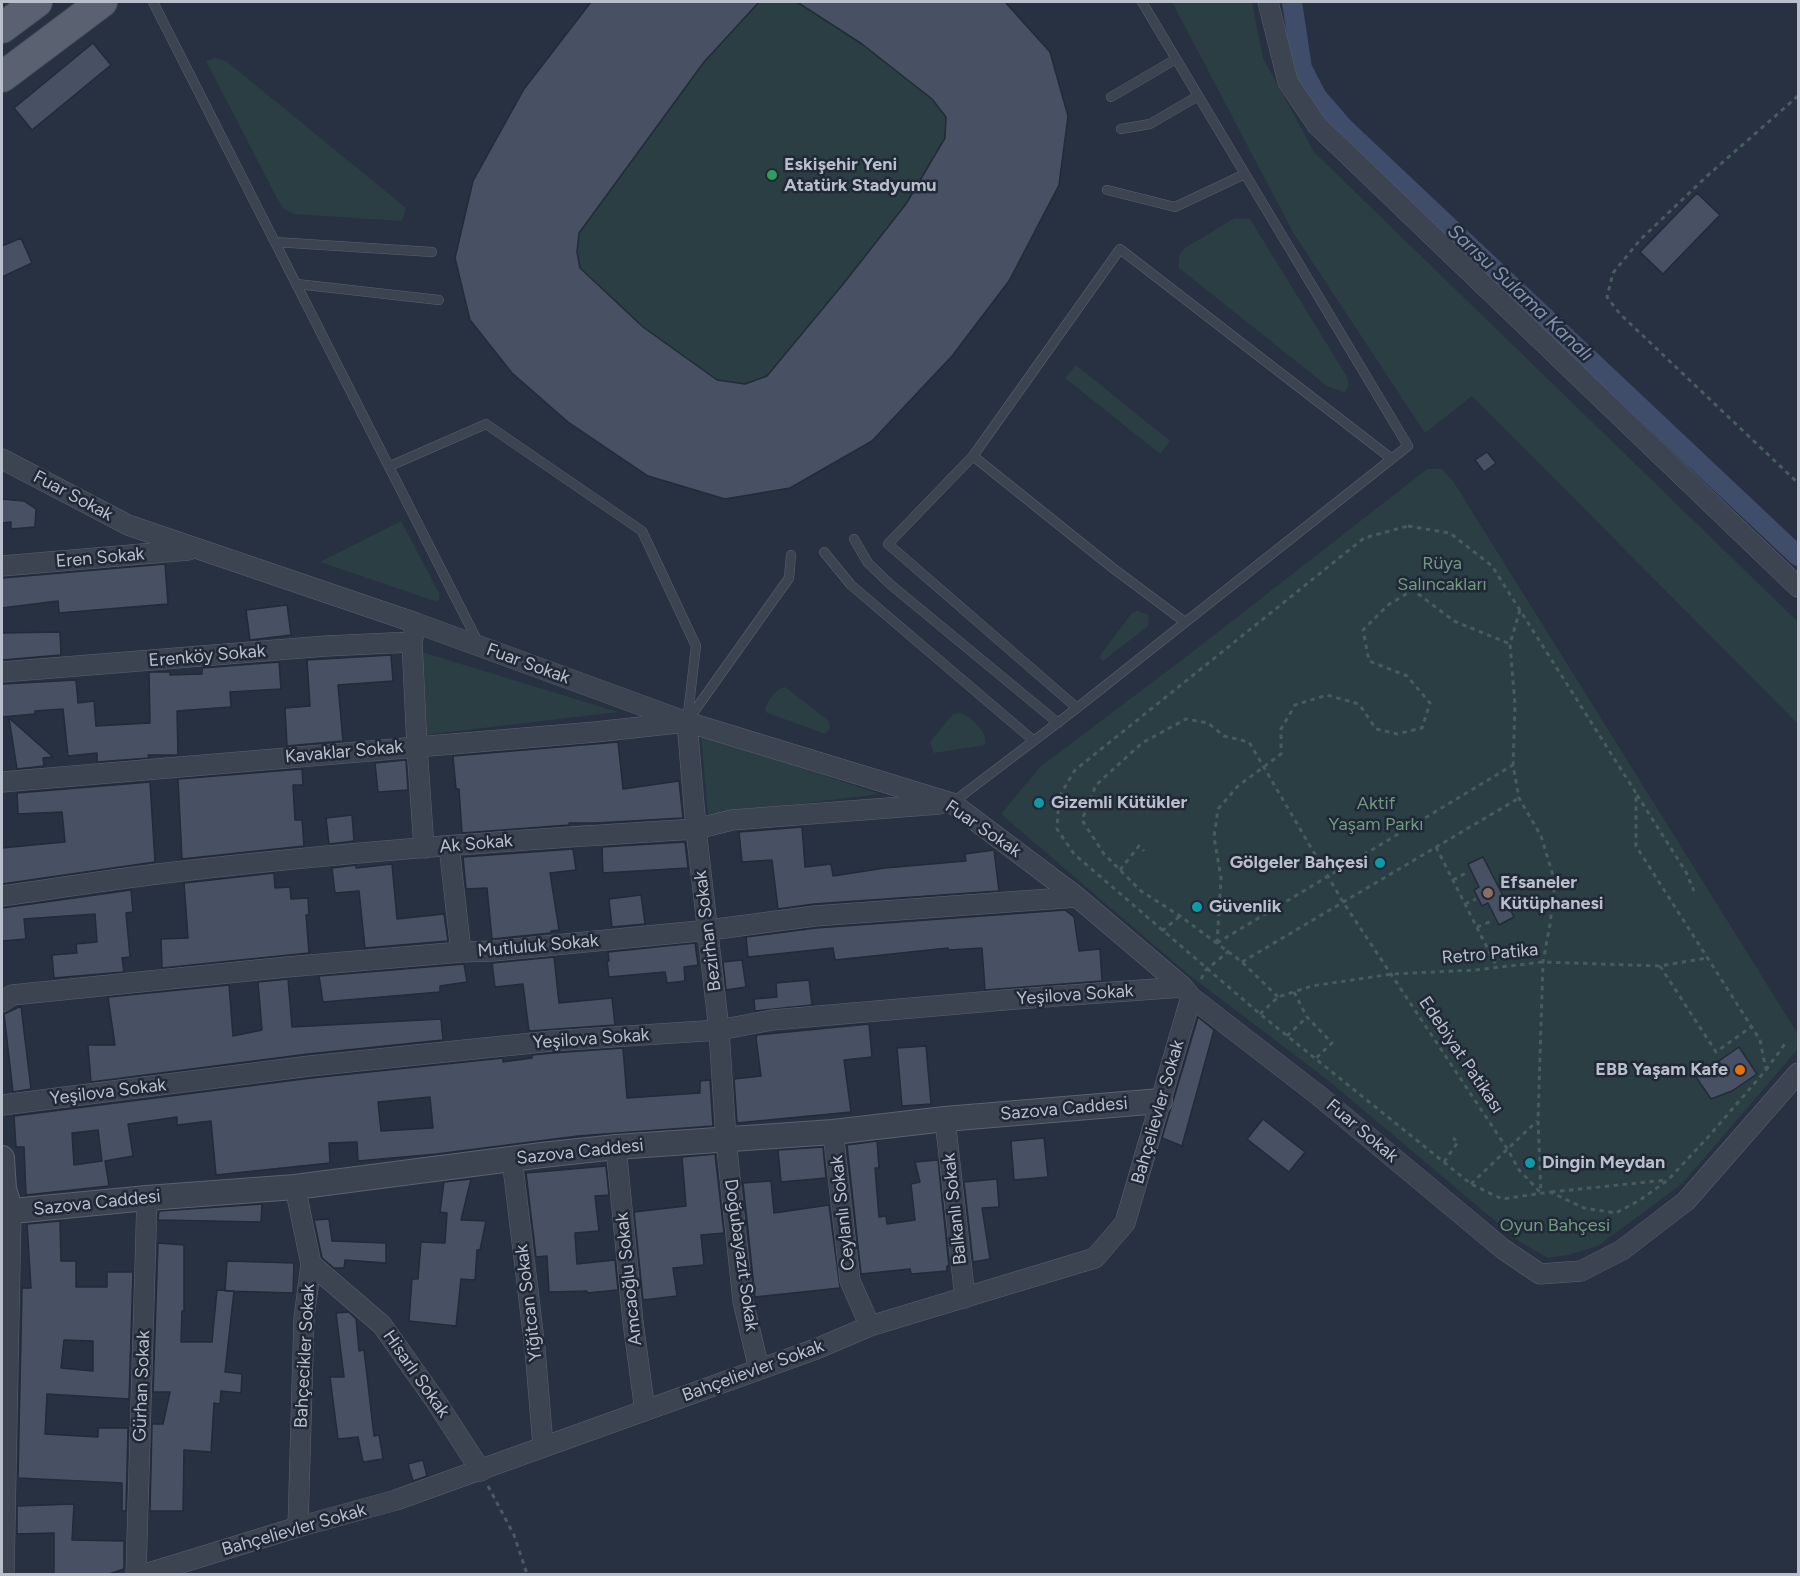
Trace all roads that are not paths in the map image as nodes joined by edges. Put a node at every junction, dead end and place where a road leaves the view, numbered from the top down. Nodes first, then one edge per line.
1 (37, 2) edge
2 (102, 2) edge
3 (153, 2) edge
4 (1142, 2) edge
5 (1268, 2) edge
6 (2, 28) edge
7 (1176, 59) junction
8 (2, 77) edge
9 (1198, 96) junction
10 (1111, 97) dead end
11 (1121, 129) dead end
12 (1245, 174) junction
13 (1107, 190) dead end
14 (275, 242) junction
15 (432, 252) dead end
16 (297, 284) junction
17 (439, 300) dead end
18 (973, 456) junction
19 (2, 459) edge
20 (1392, 459) junction
21 (390, 466) junction
22 (854, 539) dead end
23 (198, 549) junction
24 (824, 552) dead end
25 (791, 555) dead end
26 (2, 566) edge
27 (1798, 587) edge
28 (1185, 622) junction
29 (414, 633) junction
30 (480, 646) junction
31 (2, 672) edge
32 (1077, 708) junction
33 (687, 722) junction
34 (1058, 723) junction
35 (1034, 741) junction
36 (417, 747) junction
37 (2, 782) edge
38 (952, 803) junction
39 (696, 829) junction
40 (449, 846) junction
41 (424, 848) junction
42 (2, 896) edge
43 (1077, 897) junction
44 (709, 930) junction
45 (461, 952) junction
46 (1187, 992) junction
47 (2, 1002) edge
48 (719, 1030) junction
49 (1798, 1073) edge
50 (1160, 1101) junction
51 (2, 1106) edge
52 (945, 1119) junction
53 (833, 1132) junction
54 (726, 1140) junction
55 (616, 1147) junction
56 (2, 1158) edge
57 (512, 1159) junction
58 (295, 1187) junction
59 (147, 1198) junction
60 (6, 1212) edge
61 (311, 1264) junction
62 (965, 1298) junction
63 (870, 1326) junction
64 (759, 1369) junction
65 (645, 1411) junction
66 (543, 1446) junction
67 (481, 1471) junction
68 (298, 1527) junction
69 (4, 1575) edge
70 (136, 1575) edge
71 (145, 1575) edge

1 - 6 main road
2 - 8 main road
3 - 14 lane
4 - 7 lane
5 - 27 street
7 - 9 lane
7 - 10 lane
9 - 11 lane
9 - 12 lane
12 - 13 lane
12 - 20 lane
14 - 15 lane
14 - 16 lane
16 - 17 lane
16 - 21 lane
18 - 20 lane
18 - 28 lane
18 - 32 lane
19 - 23 street, Fuar Sokak
20 - 28 lane
21 - 30 lane
21 - 33 lane
22 - 34 lane
23 - 26 street, Eren Sokak
23 - 29 street, Fuar Sokak
24 - 35 lane
25 - 33 lane
28 - 32 lane
29 - 30 street, Fuar Sokak
29 - 31 street, Erenköy Sokak
29 - 36 street
30 - 33 street, Fuar Sokak
32 - 34 lane
33 - 36 street, Kavaklar Sokak
33 - 38 street, Fuar Sokak
33 - 39 street, Bezirhan Sokak
34 - 35 lane
35 - 38 lane
36 - 37 street, Kavaklar Sokak
36 - 41 street
38 - 39 street, Ak Sokak
38 - 43 street, Fuar Sokak
39 - 40 street, Ak Sokak
39 - 44 street, Bezirhan Sokak
40 - 41 street, Ak Sokak
40 - 45 street
41 - 42 street, Ak Sokak
43 - 44 street, Mutluluk Sokak
43 - 46 street, Fuar Sokak
44 - 45 street, Mutluluk Sokak
44 - 48 street, Bezirhan Sokak
45 - 47 street, Mutluluk Sokak
46 - 48 street, Yeşilova Sokak
46 - 49 street, Fuar Sokak
46 - 50 street, Bahçelievler Sokak
48 - 51 street, Yeşilova Sokak
48 - 54 street, Bezirhan Sokak
50 - 52 street, Sazova Caddesi
50 - 62 street, Bahçelievler Sokak
52 - 53 street, Sazova Caddesi
52 - 62 street, Balkanlı Sokak
53 - 54 street, Sazova Caddesi
53 - 63 street, Ceylanlı Sokak
54 - 55 street, Sazova Caddesi
54 - 64 street, Doğubayazıt Sokak
55 - 57 street, Sazova Caddesi
55 - 65 street, Amcaoğlu Sokak
56 - 60 street
57 - 58 street, Sazova Caddesi
57 - 66 street, Yiğitcan Sokak
58 - 59 street, Sazova Caddesi
58 - 61 street, Bahçecikler Sokak
59 - 60 street, Sazova Caddesi
59 - 70 street, Gürhan Sokak
60 - 69 street
61 - 67 street, Hisarlı Sokak
61 - 68 street, Bahçecikler Sokak
62 - 63 street, Bahçelievler Sokak
63 - 64 street, Bahçelievler Sokak
64 - 65 street, Bahçelievler Sokak
65 - 66 street, Bahçelievler Sokak
66 - 67 street, Bahçelievler Sokak
67 - 68 street, Bahçelievler Sokak
68 - 71 street, Bahçelievler Sokak

